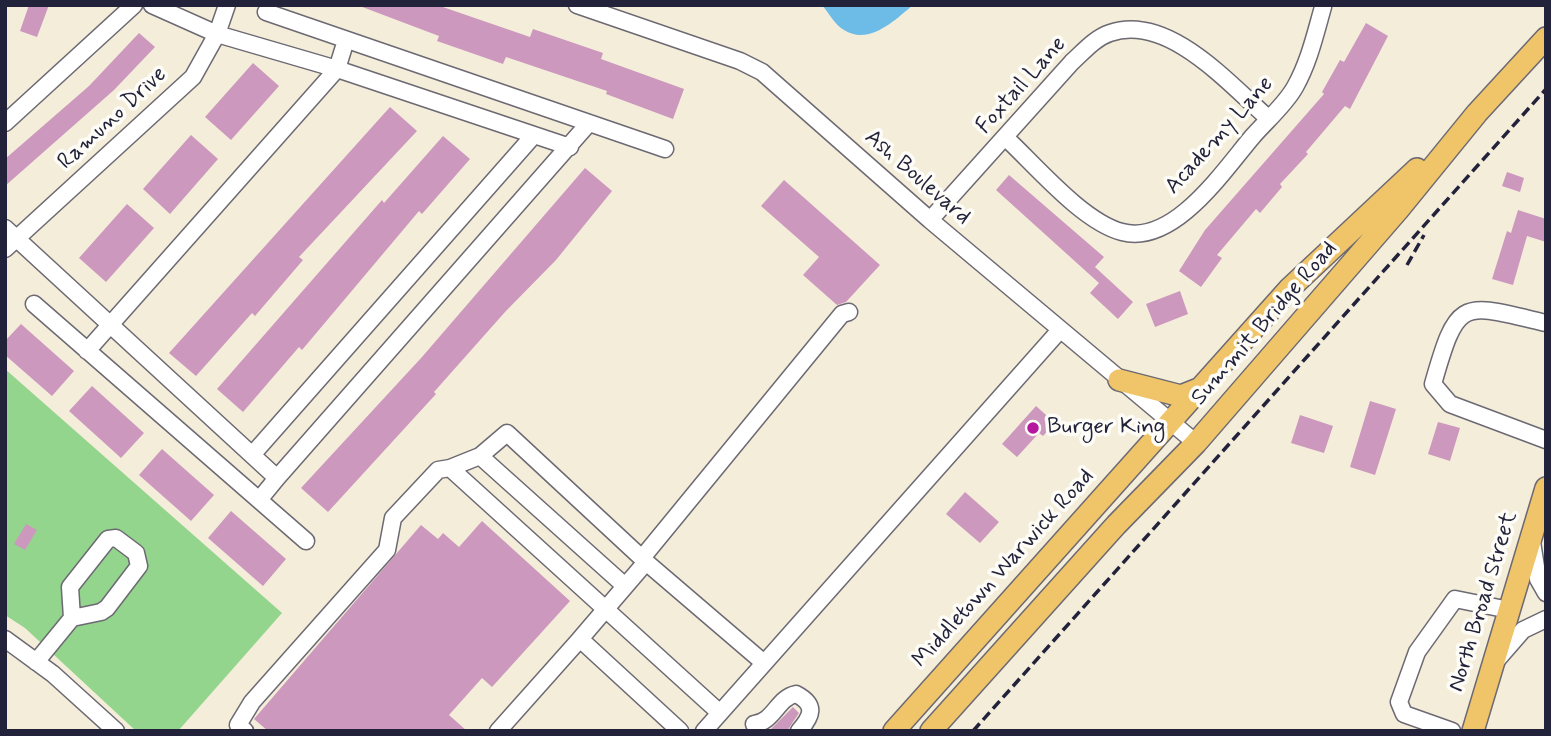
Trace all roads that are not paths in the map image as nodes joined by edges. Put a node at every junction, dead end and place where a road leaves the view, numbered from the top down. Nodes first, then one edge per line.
1 (134, 5) edge
2 (152, 5) edge
3 (227, 5) edge
4 (577, 5) edge
5 (1323, 7) dead end
6 (266, 12) dead end
7 (217, 34) junction
8 (1546, 38) edge
9 (346, 40) junction
10 (337, 69) junction
11 (1477, 113) junction
12 (1268, 118) junction
13 (7, 119) edge
14 (589, 123) junction
15 (534, 135) junction
16 (1006, 138) junction
17 (570, 147) junction
18 (665, 149) dead end
19 (930, 220) junction
20 (9, 239) edge
21 (34, 304) dead end
22 (849, 312) dead end
23 (1546, 323) edge
24 (111, 326) junction
25 (1060, 330) junction
26 (87, 351) junction
27 (1119, 380) junction
28 (1201, 388) junction
29 (1170, 424) junction
30 (1546, 440) edge
31 (1196, 443) junction
32 (252, 455) junction
33 (480, 456) junction
34 (450, 468) junction
35 (277, 478) junction
36 (1546, 488) edge
37 (259, 500) junction
38 (1531, 536) junction
39 (306, 541) dead end
40 (644, 560) junction
41 (625, 586) junction
42 (1546, 593) edge
43 (604, 610) junction
44 (1509, 610) junction
45 (72, 618) junction
46 (1546, 619) edge
47 (5, 639) edge
48 (580, 639) junction
49 (36, 662) junction
50 (764, 663) junction
51 (1492, 666) junction
52 (720, 713) junction
53 (754, 724) dead end
54 (240, 729) edge
55 (116, 731) edge
56 (498, 731) edge
57 (680, 731) edge
58 (704, 731) edge
59 (799, 731) edge
60 (894, 731) edge
61 (931, 731) edge
62 (1452, 731) edge
63 (1473, 731) edge

1 - 13 street
2 - 7 street
3 - 7 street, Ramuno Drive
4 - 19 street, Ash Boulevard
5 - 12 street, Academy Lane
6 - 9 street
7 - 10 street
7 - 20 street, Ramuno Drive
8 - 11 main road, Summit Bridge Road
9 - 10 street
9 - 14 street
10 - 15 street
10 - 24 street
11 - 28 main road, Middletown Warwick Road
11 - 31 main road, Summit Bridge Road
12 - 16 street, Foxtail Lane
12 - 16 street, Academy Lane
14 - 17 street
14 - 18 street
15 - 17 street
15 - 32 street
16 - 19 street, Foxtail Lane
17 - 35 street
19 - 25 street, Ash Boulevard
20 - 24 street
21 - 26 street
22 - 40 street
23 - 30 street
24 - 26 street
24 - 32 street
25 - 27 street, Ash Boulevard
25 - 50 street
26 - 37 street
27 - 28 main road
27 - 29 street, Ash Boulevard
28 - 29 main road, Middletown Warwick Road
29 - 31 street, Ash Boulevard
29 - 60 main road, Middletown Warwick Road
31 - 61 main road, Summit Bridge Road
32 - 35 street
33 - 34 street
33 - 40 street
33 - 41 street
34 - 43 street
34 - 54 street
35 - 37 street
36 - 38 main road, North Broad Street
37 - 39 street
38 - 42 street
38 - 44 main road, North Broad Street
40 - 41 street
40 - 50 street
41 - 43 street
43 - 48 street
43 - 52 street
44 - 51 main road, North Broad Street
44 - 62 street
45 - 45 street
45 - 49 street
46 - 51 street
47 - 49 street
48 - 56 street
48 - 57 street
49 - 55 street
50 - 52 street
51 - 63 main road, North Broad Street
52 - 58 street
53 - 59 street

